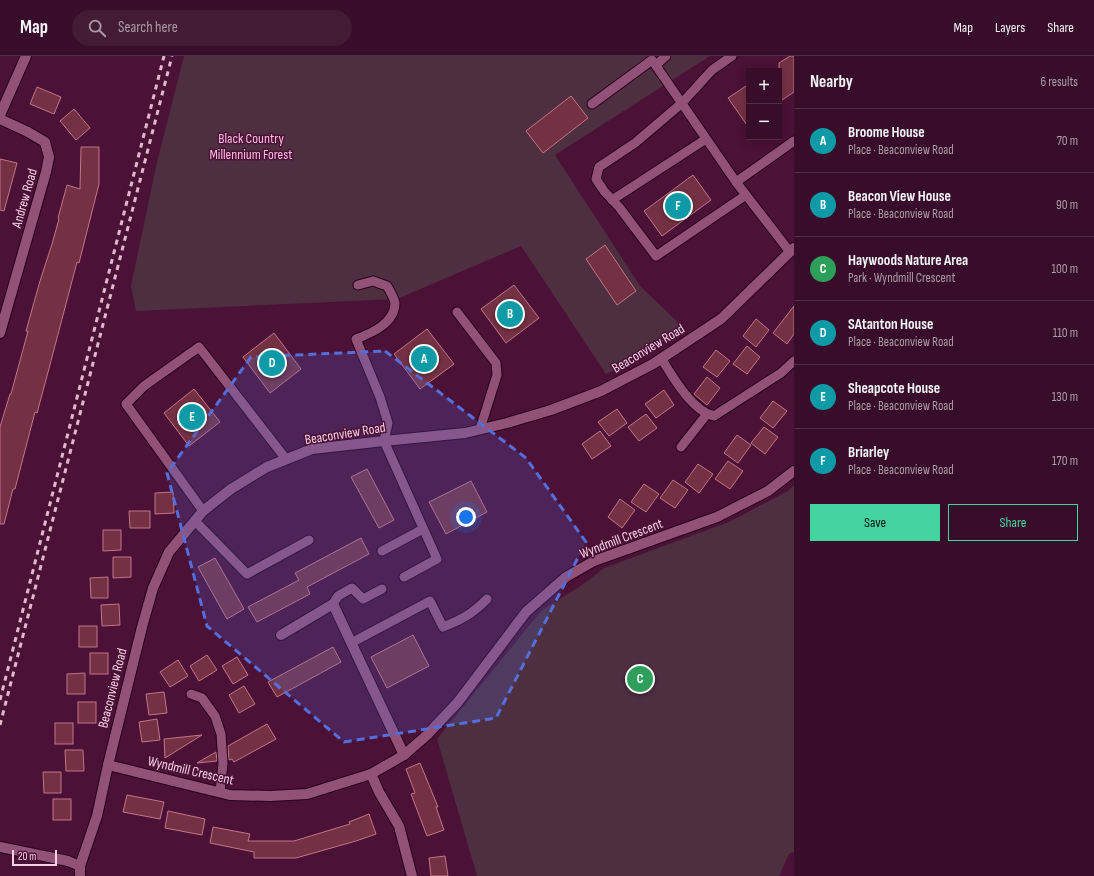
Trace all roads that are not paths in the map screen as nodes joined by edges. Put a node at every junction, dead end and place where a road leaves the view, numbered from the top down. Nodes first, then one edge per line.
1 (26, 56) edge
2 (666, 56) edge
3 (732, 56) edge
4 (656, 65) junction
5 (682, 103) junction
6 (592, 104) dead end
7 (0, 115) edge
8 (0, 119) edge
9 (706, 139) junction
10 (794, 141) edge
11 (736, 182) junction
12 (746, 195) junction
13 (612, 200) junction
14 (793, 252) edge
15 (358, 285) dead end
16 (457, 312) dead end
17 (0, 333) edge
18 (661, 358) junction
19 (794, 360) edge
20 (707, 414) junction
21 (480, 429) junction
22 (384, 441) junction
23 (681, 447) dead end
24 (286, 459) junction
25 (794, 471) edge
26 (203, 511) junction
27 (195, 521) junction
28 (423, 529) junction
29 (309, 540) dead end
30 (382, 551) dead end
31 (404, 577) dead end
32 (382, 589) dead end
33 (487, 598) dead end
34 (333, 604) junction
35 (280, 635) dead end
36 (351, 643) junction
37 (191, 694) dead end
38 (404, 755) junction
39 (108, 765) junction
40 (371, 774) junction
41 (220, 792) junction
42 (0, 847) edge
43 (80, 871) edge
44 (412, 876) edge

1 - 7 street
2 - 4 lane
3 - 5 lane
4 - 5 lane
4 - 6 lane
5 - 9 lane
5 - 13 lane
8 - 17 street, Andrew Road
9 - 11 lane
9 - 13 lane
10 - 11 lane
11 - 12 lane
12 - 13 lane
12 - 14 lane
14 - 18 street, Beaconview Road
15 - 22 lane
16 - 21 lane
18 - 20 lane
18 - 21 street, Beaconview Road
19 - 20 lane
20 - 23 lane
21 - 22 street, Beaconview Road
22 - 24 street, Beaconview Road
22 - 28 lane
24 - 26 street, Beaconview Road
24 - 26 lane
25 - 38 street, Wyndmill Crescent
26 - 27 street, Beaconview Road
27 - 29 lane
27 - 39 street, Beaconview Road
28 - 30 lane
28 - 31 lane
32 - 34 lane
33 - 36 lane
34 - 35 street
34 - 36 street
36 - 38 street
37 - 41 lane
38 - 40 street, Wyndmill Crescent
39 - 41 street, Wyndmill Crescent
39 - 43 street, Beaconview Road
40 - 41 street, Wyndmill Crescent
40 - 44 street
42 - 43 street

